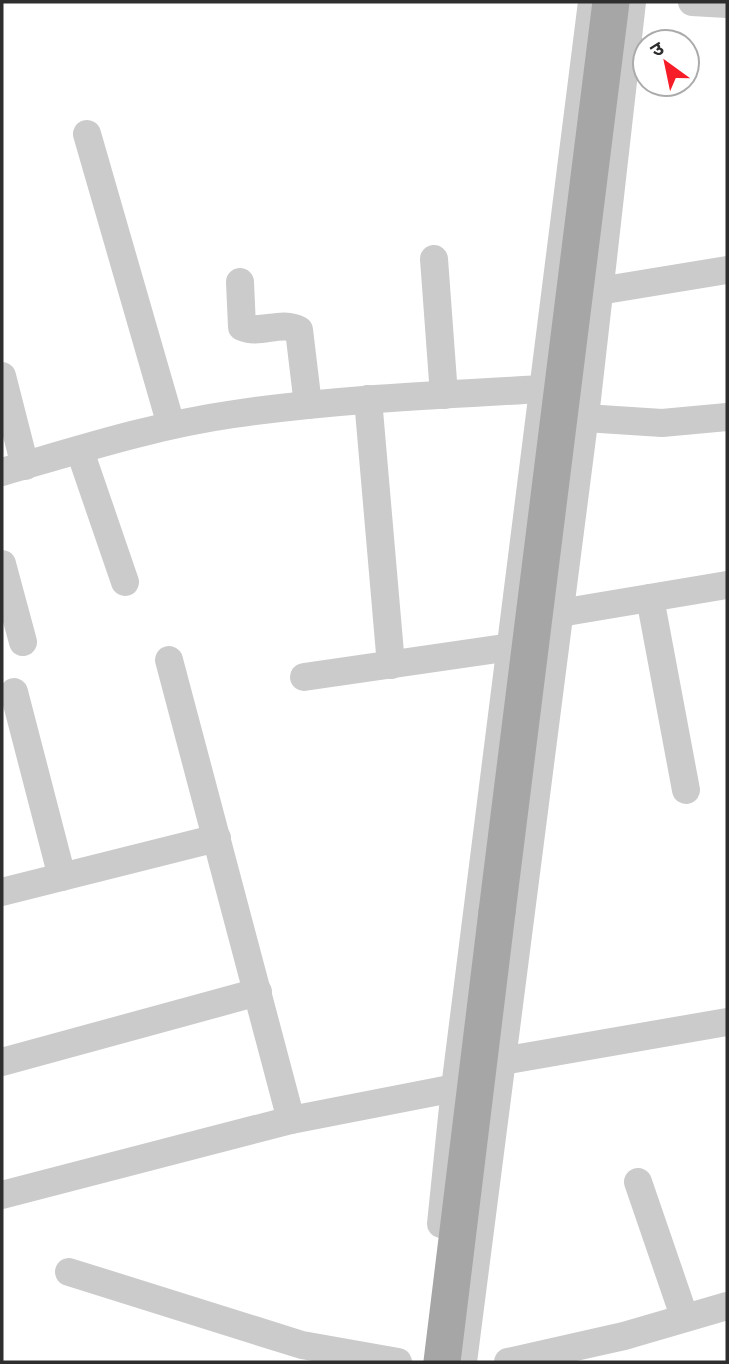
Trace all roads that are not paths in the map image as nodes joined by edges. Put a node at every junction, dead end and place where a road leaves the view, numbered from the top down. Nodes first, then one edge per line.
1 (592, 2) edge
2 (611, 2) edge
3 (632, 2) edge
4 (692, 2) edge
5 (727, 4) edge
6 (87, 134) dead end
7 (434, 259) dead end
8 (727, 270) edge
9 (240, 282) dead end
10 (600, 291) junction
11 (2, 376) edge
12 (542, 388) junction
13 (444, 395) junction
14 (368, 399) junction
15 (308, 405) junction
16 (727, 417) edge
17 (585, 418) junction
18 (171, 425) junction
19 (80, 451) junction
20 (13, 469) edge
21 (2, 564) edge
22 (125, 582) dead end
23 (727, 585) edge
24 (650, 598) junction
25 (560, 612) junction
26 (23, 642) dead end
27 (511, 647) junction
28 (169, 660) dead end
29 (391, 665) junction
30 (304, 677) dead end
31 (14, 692) dead end
32 (686, 790) dead end
33 (217, 838) junction
34 (62, 877) junction
35 (2, 892) edge
36 (258, 992) junction
37 (727, 1022) edge
38 (460, 1053) junction
39 (502, 1061) junction
40 (2, 1062) edge
41 (455, 1088) junction
42 (291, 1120) junction
43 (638, 1182) dead end
44 (2, 1195) edge
45 (69, 1272) dead end
46 (727, 1306) edge
47 (684, 1316) junction
48 (622, 1349) edge
49 (398, 1362) edge
50 (427, 1362) edge
51 (442, 1362) edge
52 (464, 1362) edge
53 (508, 1362) edge

1 - 12 street
2 - 51 main road, bridge
3 - 10 street
4 - 5 street
6 - 18 street
7 - 13 street
8 - 10 street
9 - 15 street
10 - 17 street
11 - 20 street
12 - 13 street
12 - 27 street
13 - 14 street
14 - 15 street
14 - 29 street
15 - 18 street
16 - 17 street
17 - 25 street
18 - 19 street
19 - 20 street
19 - 22 street
21 - 26 street
23 - 24 street
24 - 25 street
24 - 32 street
25 - 39 street
27 - 29 street
27 - 38 street
28 - 33 street
29 - 30 street
31 - 34 street
33 - 34 street
33 - 36 street
34 - 35 street
36 - 40 street
36 - 42 street
37 - 39 street
38 - 39 street
38 - 41 street
39 - 52 street
41 - 42 street
41 - 50 street
42 - 44 street
43 - 47 street
45 - 49 street
46 - 47 street
47 - 48 street
48 - 53 street

